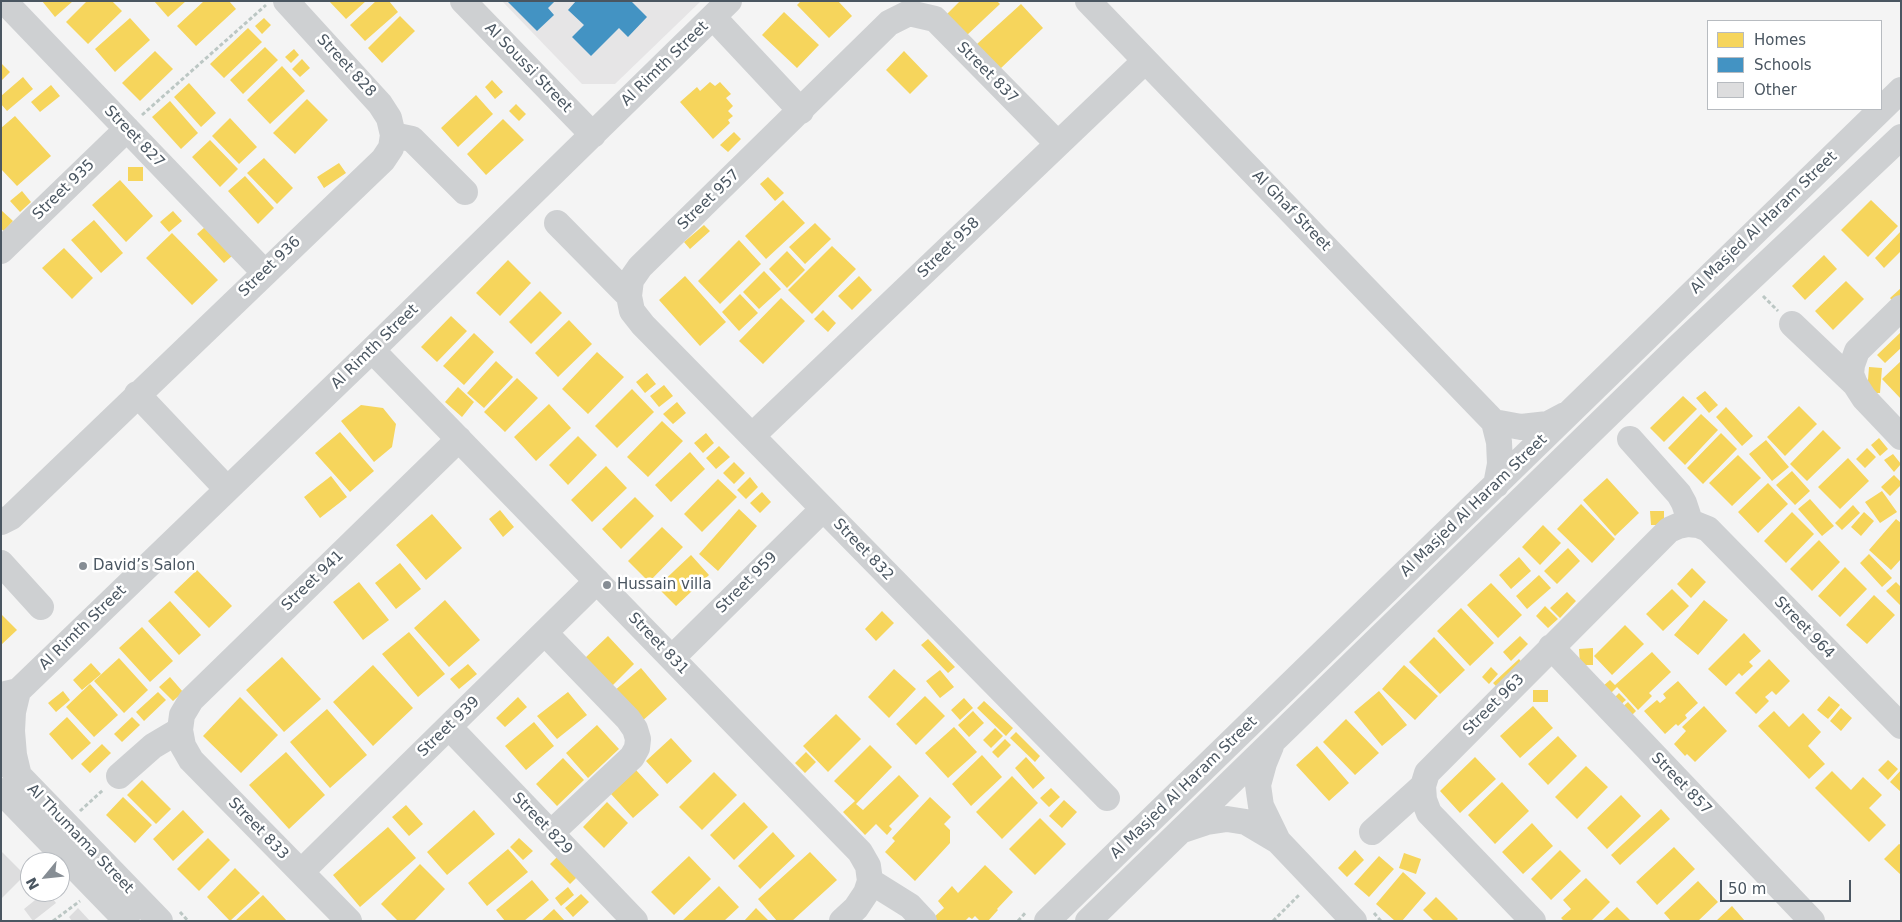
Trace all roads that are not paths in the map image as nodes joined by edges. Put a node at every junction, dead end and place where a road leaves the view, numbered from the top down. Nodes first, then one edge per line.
1 (4, 1) edge
2 (463, 1) edge
3 (1088, 1) edge
4 (284, 2) edge
5 (721, 9) edge
6 (910, 13) joint
7 (1145, 60) junction
8 (1901, 90) edge
9 (1882, 109) edge
10 (1881, 110) edge
11 (801, 111) junction
12 (127, 129) junction
13 (393, 135) junction
14 (592, 135) junction
15 (1901, 137) edge
16 (1058, 144) junction
17 (465, 192) dead end
18 (557, 223) dead end
19 (1, 252) edge
20 (265, 273) junction
21 (629, 296) junction
22 (1901, 308) edge
23 (1792, 324) road end
24 (372, 350) junction
25 (1859, 391) junction
26 (137, 394) junction
27 (1572, 411) junction
28 (1494, 422) junction
29 (752, 436) junction
30 (1901, 437) edge
31 (459, 439) junction
32 (1630, 439) dead end
33 (1496, 485) junction
34 (227, 489) junction
35 (823, 509) junction
36 (1, 522) edge
37 (1698, 526) junction
38 (1, 563) edge
39 (597, 581) junction
40 (41, 607) dead end
41 (545, 633) junction
42 (1551, 647) junction
43 (672, 658) junction
44 (10, 693) edge
45 (1901, 726) edge
46 (449, 727) junction
47 (180, 730) junction
48 (1274, 739) junction
49 (1, 757) edge
50 (119, 776) road end
51 (10, 783) edge
52 (1423, 786) junction
53 (1107, 798) dead end
54 (1181, 830) junction
55 (1372, 832) dead end
56 (551, 833) junction
57 (1278, 841) junction
58 (301, 872) junction
59 (870, 881) junction
60 (127, 921) edge
61 (160, 921) edge
62 (349, 921) edge
63 (635, 921) edge
64 (842, 921) edge
65 (924, 921) edge
66 (1047, 921) edge
67 (1088, 921) edge
68 (1354, 921) edge
69 (1533, 921) edge
70 (1812, 921) edge

1 - 12 street, Street 827
2 - 14 street, Al Soussi Street
3 - 7 street, Al Ghaf Street
4 - 13 street, Street 828
5 - 11 street
5 - 14 street, Al Rimth Street
6 - 11 street, Street 957
6 - 16 street, Street 837
7 - 16 street, Street 958
7 - 28 street, Al Ghaf Street
8 - 9 street, Al Masjed Al Haram Street
10 - 27 street, Al Masjed Al Haram Street
11 - 21 street, Street 957
12 - 19 street, Street 935
12 - 20 street, Street 827
13 - 17 street
13 - 20 street, Street 936
14 - 24 street, Al Rimth Street
15 - 48 street, Al Masjed Al Haram Street
16 - 29 street, Street 958
18 - 21 street
20 - 26 street, Street 936
21 - 29 street, Street 832
22 - 25 street
23 - 25 street
24 - 31 street, Street 831
24 - 34 street, Al Rimth Street
25 - 30 street
26 - 34 street
26 - 36 street, Street 936
27 - 28 street
27 - 33 street, Al Masjed Al Haram Street
28 - 33 street
29 - 35 street, Street 832
31 - 39 street, Street 831
31 - 47 street, Street 941
32 - 37 street, Street 964
33 - 66 street, Al Masjed Al Haram Street
34 - 44 street, Al Rimth Street
35 - 43 street, Street 959
35 - 53 street, Street 832
37 - 42 street, Street 963
37 - 45 street, Street 964
38 - 40 street
39 - 41 street, Street 939
39 - 43 street, Street 831
41 - 46 street, Street 939
41 - 56 street
42 - 52 street, Street 963
42 - 70 street, Street 857
43 - 59 street, Street 831
44 - 51 street, Al Rimth Street
46 - 56 street, Street 829
46 - 58 street, Street 939
47 - 50 street
47 - 58 street, Street 833
48 - 54 street, Al Masjed Al Haram Street
48 - 57 street
49 - 51 street, Al Thumama Street
51 - 60 street, Al Thumama Street
51 - 61 street, Al Thumama Street
52 - 55 street, Street 963
52 - 69 street
54 - 57 street
54 - 67 street, Al Masjed Al Haram Street
56 - 63 street, Street 829
57 - 68 street
58 - 62 street, Street 833
59 - 64 street
59 - 65 street

